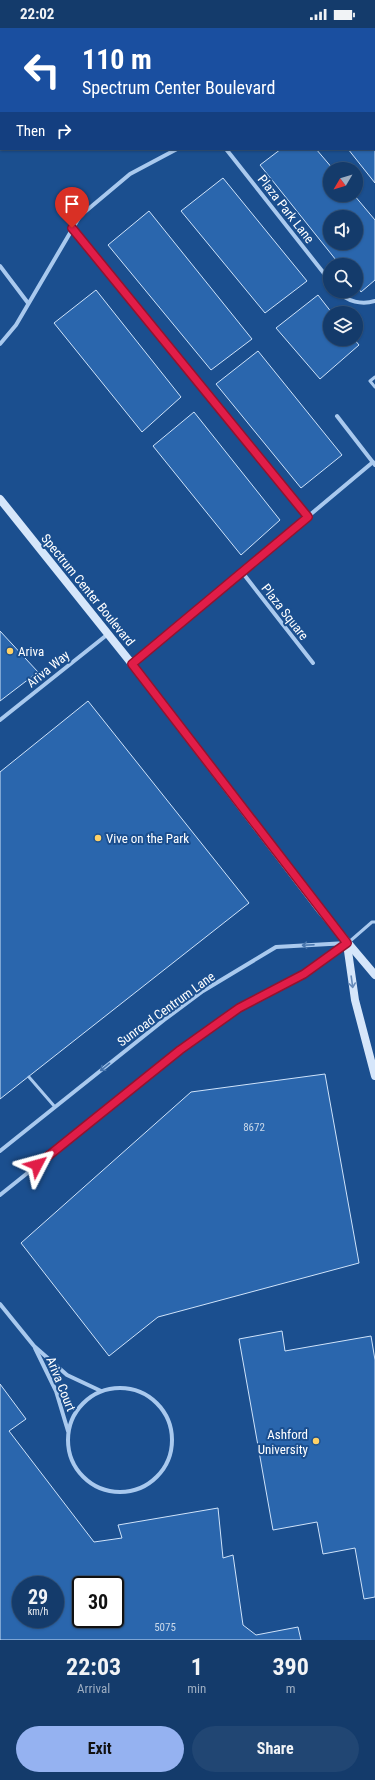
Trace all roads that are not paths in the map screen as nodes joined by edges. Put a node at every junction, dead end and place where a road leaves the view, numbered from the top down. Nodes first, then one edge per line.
1 (175, 150) edge
2 (227, 150) edge
3 (72, 228) junction
4 (0, 266) edge
5 (323, 272) edge
6 (348, 298) edge
7 (375, 301) edge
8 (28, 303) junction
9 (0, 344) edge
10 (375, 377) edge
11 (375, 386) edge
12 (337, 416) dead end
13 (374, 463) edge
14 (0, 499) edge
15 (308, 517) junction
16 (242, 572) junction
17 (108, 634) junction
18 (313, 663) dead end
19 (132, 664) junction
20 (0, 720) edge
21 (375, 922) edge
22 (347, 943) junction
23 (375, 975) edge
24 (29, 1076) dead end
25 (375, 1076) edge
26 (55, 1108) junction
27 (0, 1152) edge
28 (0, 1195) edge
29 (0, 1304) edge
30 (34, 1346) junction
31 (101, 1392) junction
32 (68, 1431) junction

1 - 3 street
2 - 5 street, Plaza Park Lane
3 - 8 street
3 - 15 street
4 - 8 street
6 - 7 street
8 - 9 street
10 - 11 lane
12 - 13 street
13 - 15 street
14 - 17 street, Spectrum Center Boulevard
15 - 16 street
16 - 18 street, Plaza Square
16 - 19 street
17 - 19 street, Spectrum Center Boulevard
17 - 20 street, Ariva Way
19 - 22 street, Spectrum Center Boulevard
21 - 22 lane
22 - 23 street, Spectrum Center Boulevard
22 -> 25 street, Spectrum Center Boulevard
22 -> 26 street, Sunroad Centrum Lane
22 - 28 street
24 - 26 lane
26 - 27 street, Sunroad Centrum Lane
29 - 30 street, Ariva Court
30 - 31 street, Ariva Court
30 - 32 street, Ariva Court
31 - 32 street, Ariva Court
31 - 32 street, Ariva Court

